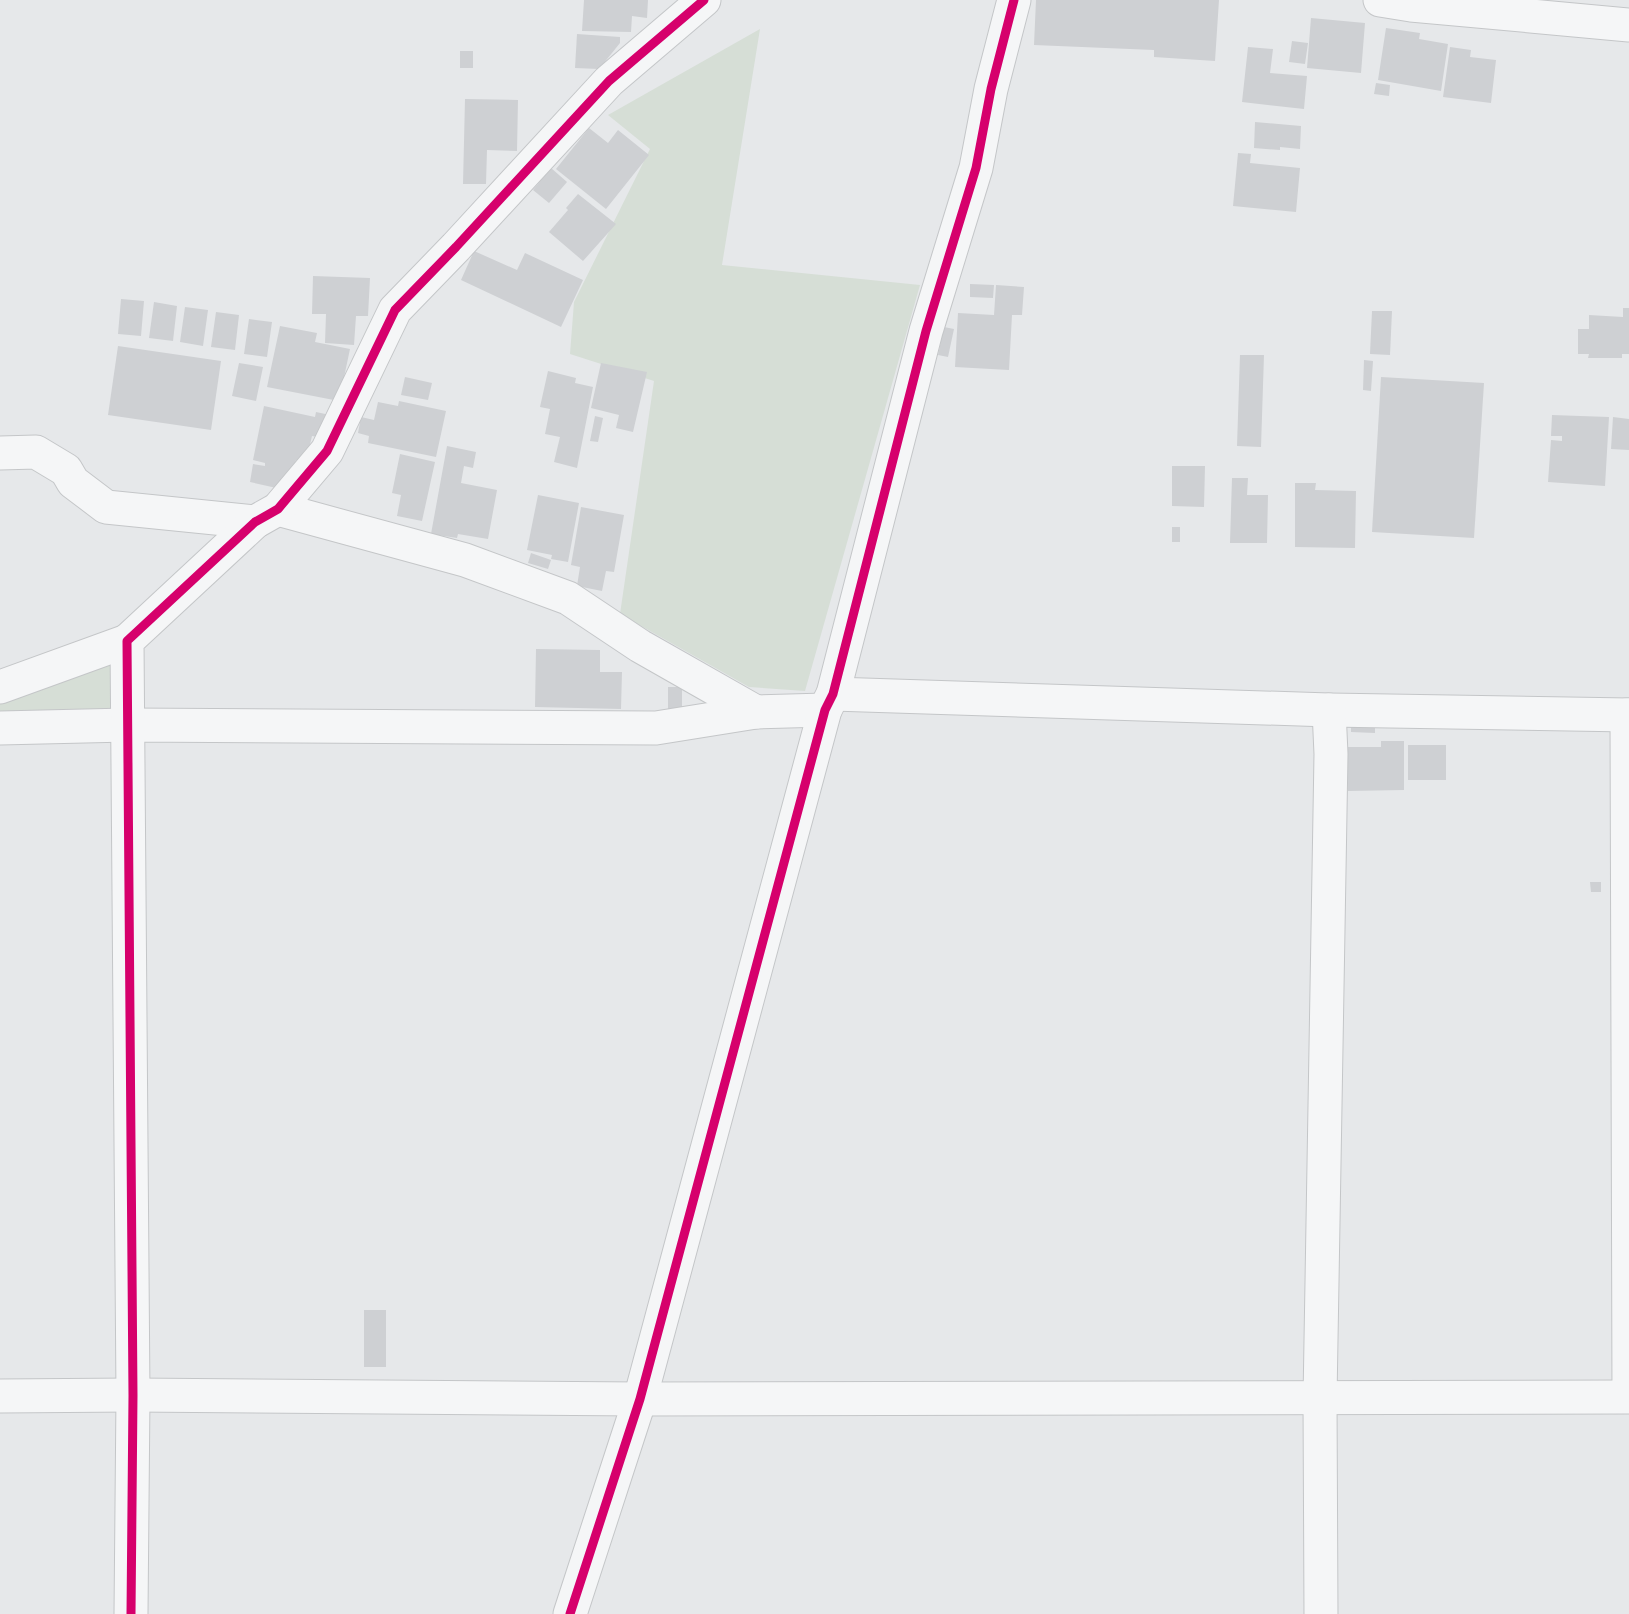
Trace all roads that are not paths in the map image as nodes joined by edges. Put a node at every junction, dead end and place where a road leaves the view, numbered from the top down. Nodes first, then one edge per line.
1 (704, 0) edge
2 (1014, 0) edge
3 (1380, 0) edge
4 (1629, 25) edge
5 (0, 453) edge
6 (266, 515) junction
7 (127, 641) junction
8 (0, 687) edge
9 (829, 702) junction
10 (1329, 710) junction
11 (756, 712) junction
12 (1628, 715) edge
13 (127, 726) junction
14 (0, 728) edge
15 (133, 1395) junction
16 (0, 1396) edge
17 (1629, 1397) edge
18 (640, 1399) junction
19 (1320, 1399) junction
20 (131, 1614) edge
21 (570, 1614) edge
22 (1321, 1614) edge

1 - 6 street
2 - 9 street
3 - 4 street
5 - 6 street
6 - 7 street
6 - 11 street
7 - 8 street
7 - 13 street
9 - 10 street
9 - 11 street
9 - 18 street
10 - 12 street
10 - 19 street
11 - 13 street
12 - 17 street
13 - 14 street
13 - 15 street
15 - 16 street
15 - 18 street
15 - 20 street
17 - 19 street
18 - 19 street
18 - 21 street
19 - 22 street

